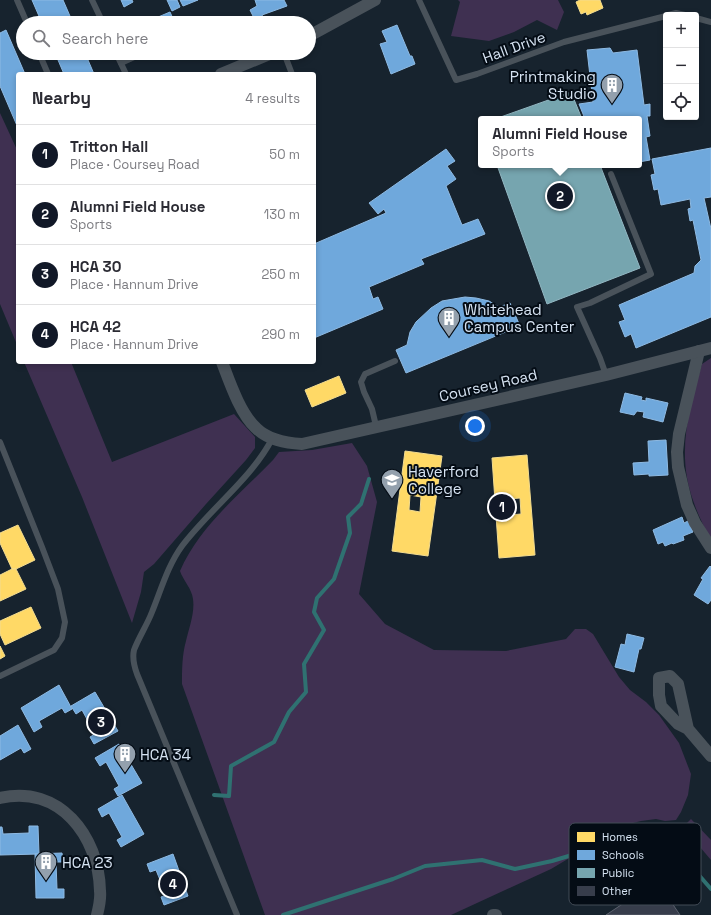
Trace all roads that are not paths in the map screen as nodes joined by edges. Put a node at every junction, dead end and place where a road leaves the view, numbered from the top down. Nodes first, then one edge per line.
1 (17, 0) edge
2 (92, 0) edge
3 (375, 0) edge
4 (419, 0) edge
5 (24, 16) edge
6 (100, 16) edge
7 (663, 16) edge
8 (699, 19) edge
9 (711, 22) edge
10 (316, 32) edge
11 (42, 60) edge
12 (120, 60) edge
13 (128, 60) edge
14 (255, 60) edge
15 (287, 60) edge
16 (121, 63) junction
17 (47, 72) edge
18 (125, 72) edge
19 (226, 72) edge
20 (291, 72) edge
21 (611, 174) dead end
22 (711, 348) edge
23 (699, 351) junction
24 (395, 361) dead end
25 (223, 364) edge
26 (606, 375) junction
27 (376, 426) junction
28 (272, 438) junction
29 (0, 442) edge
30 (711, 548) edge
31 (0, 676) edge
32 (688, 729) dead end
33 (711, 756) edge
34 (0, 798) edge
35 (97, 915) edge
36 (237, 915) edge

1 - 5 lane
2 - 6 lane
3 - 10 street
4 - 7 lane, Hall Drive
8 - 9 lane
11 - 17 lane
12 - 16 lane
13 - 16 lane
14 - 19 street
15 - 20 lane
16 - 18 lane
21 - 26 lane
22 - 23 street, Coursey Road
23 - 26 street, Coursey Road
23 - 30 street
24 - 27 lane
25 - 28 street, Coursey Road
26 - 27 street, Coursey Road
27 - 28 street, Coursey Road
28 - 36 lane
29 - 31 lane
32 - 33 street
34 - 35 street

